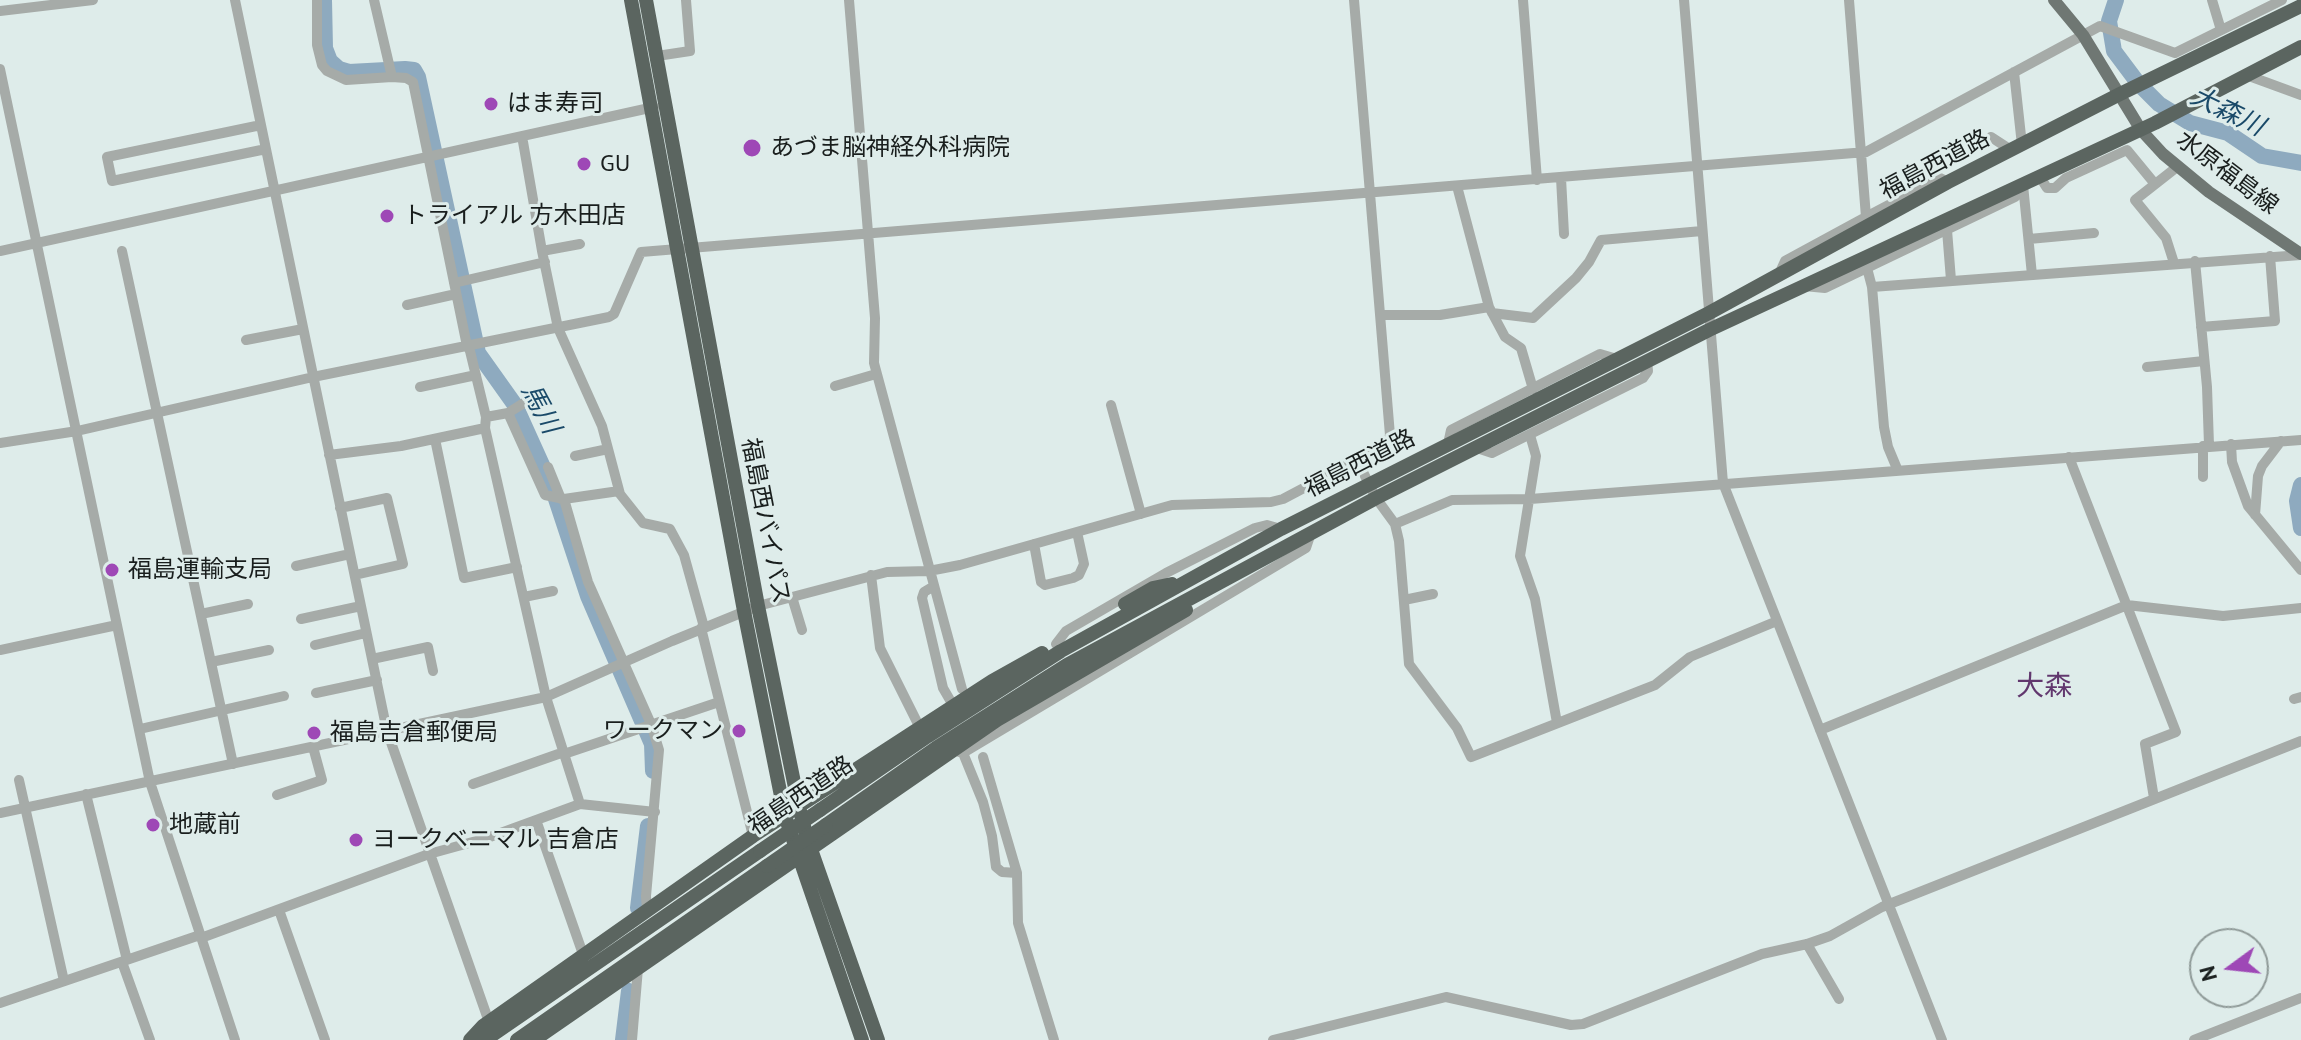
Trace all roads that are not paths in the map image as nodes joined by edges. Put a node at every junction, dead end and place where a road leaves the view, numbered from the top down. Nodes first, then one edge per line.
1 (93, 0) edge
2 (235, 0) edge
3 (317, 0) edge
4 (374, 0) edge
5 (631, 0) edge
6 (646, 0) edge
7 (686, 0) edge
8 (849, 0) edge
9 (1354, 0) edge
10 (1523, 0) edge
11 (1684, 0) edge
12 (1849, 0) edge
13 (2054, 0) edge
14 (2212, 0) edge
15 (2291, 4) edge
16 (0, 11) edge
17 (2221, 30) junction
18 (2083, 35) junction
19 (2301, 47) edge
20 (657, 56) junction
21 (0, 69) edge
22 (391, 72) junction
23 (2014, 72) junction
24 (2249, 76) junction
25 (2125, 91) junction
26 (2301, 95) edge
27 (658, 106) junction
28 (261, 125) junction
29 (2148, 126) junction
30 (522, 136) junction
31 (1991, 137) dead end
32 (2016, 148) junction
33 (266, 149) junction
34 (1862, 153) junction
35 (430, 157) junction
36 (1696, 167) junction
37 (2177, 167) junction
38 (2040, 177) junction
39 (1561, 178) junction
40 (1537, 180) junction
41 (1948, 182) junction
42 (2155, 184) junction
43 (2023, 185) junction
44 (1457, 186) junction
45 (275, 192) junction
46 (1370, 192) junction
47 (1866, 217) junction
48 (1947, 230) junction
49 (1702, 231) junction
50 (2094, 233) dead end
51 (1564, 234) dead end
52 (869, 235) junction
53 (2029, 239) junction
54 (38, 242) junction
55 (580, 244) dead end
56 (685, 248) junction
57 (0, 251) edge
58 (122, 251) dead end
59 (2301, 254) edge
60 (2270, 256) junction
61 (544, 257) junction
62 (2195, 261) junction
63 (2174, 263) junction
64 (1867, 268) junction
65 (1780, 272) junction
66 (2032, 275) junction
67 (1951, 280) junction
68 (459, 284) junction
69 (1804, 286) junction
70 (1872, 287) junction
71 (407, 305) dead end
72 (1490, 310) junction
73 (1709, 313) junction
74 (1380, 315) junction
75 (2201, 327) junction
76 (558, 328) junction
77 (303, 329) junction
78 (1709, 330) junction
79 (246, 340) dead end
80 (474, 345) junction
81 (1617, 359) junction
82 (1647, 361) junction
83 (2204, 361) junction
84 (2147, 367) dead end
85 (876, 374) junction
86 (476, 375) junction
87 (313, 377) junction
88 (835, 386) dead end
89 (420, 387) dead end
90 (1533, 389) junction
91 (541, 397) dead end
92 (1111, 405) dead end
93 (513, 409) junction
94 (158, 411) junction
95 (485, 423) junction
96 (77, 431) junction
97 (1530, 435) junction
98 (435, 439) junction
99 (2301, 440) edge
100 (2281, 441) junction
101 (0, 443) edge
102 (1448, 444) junction
103 (2231, 444) junction
104 (2206, 445) junction
105 (1477, 448) junction
106 (608, 449) junction
107 (329, 455) junction
108 (575, 456) dead end
109 (2069, 457) junction
110 (1357, 460) junction
111 (548, 467) dead end
112 (1898, 471) junction
113 (2203, 477) dead end
114 (1723, 483) junction
115 (619, 491) junction
116 (1373, 491) junction
117 (558, 499) junction
118 (1530, 499) junction
119 (340, 508) junction
120 (1141, 514) junction
121 (2255, 516) junction
122 (1395, 524) junction
123 (1281, 529) junction
124 (1077, 532) junction
125 (1311, 533) junction
126 (1034, 544) junction
127 (350, 554) junction
128 (296, 566) dead end
129 (517, 567) junction
130 (2301, 570) edge
131 (929, 571) junction
132 (355, 575) junction
133 (871, 575) junction
134 (1182, 583) junction
135 (1216, 583) junction
136 (934, 586) junction
137 (553, 591) dead end
138 (1433, 594) dead end
139 (524, 597) junction
140 (792, 597) junction
141 (1404, 600) junction
142 (248, 604) dead end
143 (2127, 605) junction
144 (361, 606) junction
145 (751, 608) junction
146 (2301, 608) edge
147 (201, 614) junction
148 (301, 619) dead end
149 (1777, 621) junction
150 (117, 625) junction
151 (702, 628) junction
152 (802, 630) dead end
153 (366, 633) junction
154 (1056, 644) junction
155 (315, 645) dead end
156 (0, 650) edge
157 (269, 650) dead end
158 (372, 659) junction
159 (211, 662) junction
160 (619, 664) junction
161 (433, 671) dead end
162 (377, 680) junction
163 (962, 689) dead end
164 (316, 693) dead end
165 (284, 696) dead end
166 (546, 697) junction
167 (719, 702) junction
168 (954, 707) junction
169 (221, 712) junction
170 (1557, 723) junction
171 (647, 727) junction
172 (920, 728) junction
173 (140, 729) junction
174 (1820, 730) junction
175 (387, 731) junction
176 (2301, 741) edge
177 (313, 747) junction
178 (958, 752) junction
179 (564, 753) junction
180 (983, 757) dead end
181 (233, 764) junction
182 (19, 780) dead end
183 (150, 782) junction
184 (473, 784) dead end
185 (86, 794) junction
186 (277, 795) dead end
187 (2154, 798) junction
188 (580, 804) junction
189 (799, 807) junction
190 (24, 808) junction
191 (651, 812) junction
192 (0, 813) edge
193 (785, 816) junction
194 (536, 820) junction
195 (753, 836) junction
196 (811, 849) junction
197 (429, 854) junction
198 (798, 859) junction
199 (1017, 873) junction
200 (1889, 904) junction
201 (279, 910) junction
202 (647, 911) junction
203 (200, 936) junction
204 (1807, 944) junction
205 (584, 957) junction
206 (125, 961) junction
207 (638, 968) junction
208 (64, 981) junction
209 (2301, 998) edge
210 (1839, 999) dead end
211 (0, 1003) edge
212 (489, 1022) junction
213 (150, 1040) edge
214 (235, 1040) edge
215 (325, 1040) edge
216 (470, 1040) edge
217 (485, 1040) edge
218 (517, 1040) edge
219 (534, 1040) edge
220 (632, 1040) edge
221 (862, 1040) edge
222 (878, 1040) edge
223 (1054, 1040) edge
224 (1273, 1040) edge
225 (1942, 1040) edge
226 (2194, 1040) edge

1 - 16 street
2 - 28 street
3 - 22 street
4 - 22 street
5 - 27 highway, 福島西バイパス
6 - 20 highway, 福島西バイパス
7 - 20 street
8 - 52 street
9 - 46 street
10 - 40 street
11 - 36 street
12 - 34 street
13 - 18 main road, 水原福島線
14 - 17 street
15 - 17 street
15 - 25 highway, 福島西道路
17 - 18 street
18 - 23 street
18 - 25 main road, 水原福島線
19 - 24 highway, 福島西道路
20 - 27 highway, 福島西バイパス
21 - 54 street
22 - 35 street
23 - 32 street
23 - 34 street
24 - 26 street
24 - 29 highway, 福島西道路
25 - 29 main road, 水原福島線
25 - 32 highway, 福島西道路
27 - 30 street
27 - 56 highway, 福島西バイパス
28 - 33 street
28 - 33 street
29 - 37 main road, 水原福島線
29 - 38 highway, 福島西道路
30 - 35 street
30 - 61 street
31 - 32 street
32 - 41 highway, 福島西道路
33 - 45 street
34 - 36 street
34 - 47 street
35 - 45 street
35 - 68 street
36 - 39 street
36 - 49 street
37 - 42 street
37 - 59 main road, 水原福島線
38 - 42 street
38 - 43 highway, 福島西道路
39 - 40 street
39 - 51 street
40 - 44 street
41 - 47 street
41 - 65 highway, 福島西道路
42 - 63 street
43 - 48 street
43 - 53 street
43 - 69 highway, 福島西道路
44 - 46 street
44 - 72 street
45 - 54 street
45 - 77 street
46 - 52 street
46 - 74 street
47 - 65 street
48 - 64 street
48 - 67 street
49 - 72 street
49 - 73 street
50 - 53 street
52 - 56 street
52 - 85 street
53 - 66 street
54 - 57 street
54 - 96 street
55 - 61 street
56 - 76 street
56 - 145 highway, 福島西バイパス
58 - 94 street
59 - 60 street
60 - 62 street
60 - 75 street
61 - 68 street
61 - 76 street
62 - 63 street
62 - 75 street
63 - 66 street
64 - 69 street
64 - 70 street
65 - 73 highway, 福島西道路
66 - 67 street
67 - 70 street
68 - 71 street
68 - 80 street
69 - 78 highway, 福島西道路
70 - 112 street
72 - 74 street
72 - 90 street
73 - 78 street
73 - 81 highway, 福島西道路
74 - 110 street
75 - 83 street
76 - 80 street
76 - 106 street
77 - 79 street
77 - 87 street
78 - 82 highway, 福島西道路
78 - 114 street
80 - 86 street
80 - 87 street
81 - 90 street
81 - 102 highway, 福島西道路
82 - 97 street
82 - 105 highway, 福島西道路
83 - 84 street
83 - 104 street
85 - 88 street
85 - 131 street
86 - 89 street
86 - 95 street
87 - 94 street
87 - 107 street
90 - 102 street
91 - 93 street
92 - 120 street
93 - 95 street
93 - 117 street
94 - 96 street
94 - 147 street
95 - 98 street
95 - 129 street
96 - 101 street
96 - 150 street
97 - 105 street
97 - 118 street
98 - 107 street
98 - 129 street
99 - 100 street
100 - 103 street
100 - 121 street
102 - 116 highway, 福島西道路
103 - 104 street
103 - 121 street
104 - 109 street
104 - 113 street
105 - 116 highway, 福島西道路
106 - 108 street
106 - 115 street
107 - 119 street
109 - 112 street
109 - 143 street
110 - 116 street
110 - 120 street
111 - 117 street
112 - 114 street
114 - 118 street
114 - 149 street
115 - 117 street
115 - 151 street
116 - 122 street
116 - 123 highway, 福島西道路
116 - 125 highway, 福島西道路
117 - 160 street
118 - 122 street
118 - 170 street
119 - 127 street
119 - 132 street
120 - 124 street
121 - 130 street
122 - 141 street
123 - 134 highway, 福島西道路
123 - 154 street
124 - 126 street
124 - 126 street
125 - 135 highway, 福島西道路
125 - 178 street
126 - 131 street
127 - 128 street
127 - 132 street
129 - 139 street
131 - 133 street
131 - 136 street
132 - 144 street
133 - 140 street
133 - 172 street
134 - 154 highway
134 - 217 highway, 福島西道路, bridge
135 - 178 highway
135 - 218 highway, 福島西道路, bridge
136 - 163 street
136 - 168 street
137 - 139 street
138 - 141 street
139 - 166 street
140 - 145 street
140 - 152 street
141 - 170 street
142 - 147 street
143 - 146 street
143 - 174 street
143 - 187 street
144 - 148 street
144 - 153 street
145 - 151 street
145 - 189 highway, 福島西バイパス
145 - 193 highway, 福島西バイパス
147 - 159 street
149 - 170 street
149 - 174 street
150 - 156 street
150 - 173 street
151 - 160 street
151 - 167 street
153 - 155 street
153 - 158 street
154 - 168 highway
157 - 159 street
158 - 161 street
158 - 162 street
159 - 169 street
160 - 166 street
160 - 171 street
162 - 164 street
162 - 175 street
165 - 169 street
166 - 175 street
166 - 179 street
167 - 171 street
167 - 195 street
168 - 172 highway
169 - 173 street
169 - 181 street
171 - 179 street
171 - 191 street
172 - 189 highway
173 - 183 street
174 - 200 street
175 - 177 street
175 - 197 street
176 - 187 street
177 - 181 street
177 - 186 street
178 - 196 highway
178 - 199 street
179 - 184 street
179 - 188 street
180 - 199 street
181 - 183 street
182 - 190 street
183 - 185 street
183 - 203 street
185 - 190 street
185 - 206 street
187 - 200 street
188 - 191 street
188 - 194 street
189 - 193 highway
189 - 196 highway, 福島西バイパス
190 - 192 street
190 - 208 street
191 - 202 street
193 - 195 highway
193 - 198 highway, 福島西バイパス
194 - 197 street
194 - 205 street
195 - 202 highway
196 - 198 highway
196 - 222 highway, 福島西バイパス
197 - 201 street
197 - 212 street
198 - 207 highway
198 - 221 highway, 福島西バイパス
199 - 223 street
200 - 204 street
200 - 225 street
201 - 203 street
201 - 215 street
202 - 205 highway
203 - 206 street
203 - 214 street
204 - 210 street
204 - 224 street
205 - 212 highway
206 - 208 street
206 - 213 street
207 - 219 highway
207 - 220 street
208 - 211 street
209 - 226 street
212 - 216 highway

